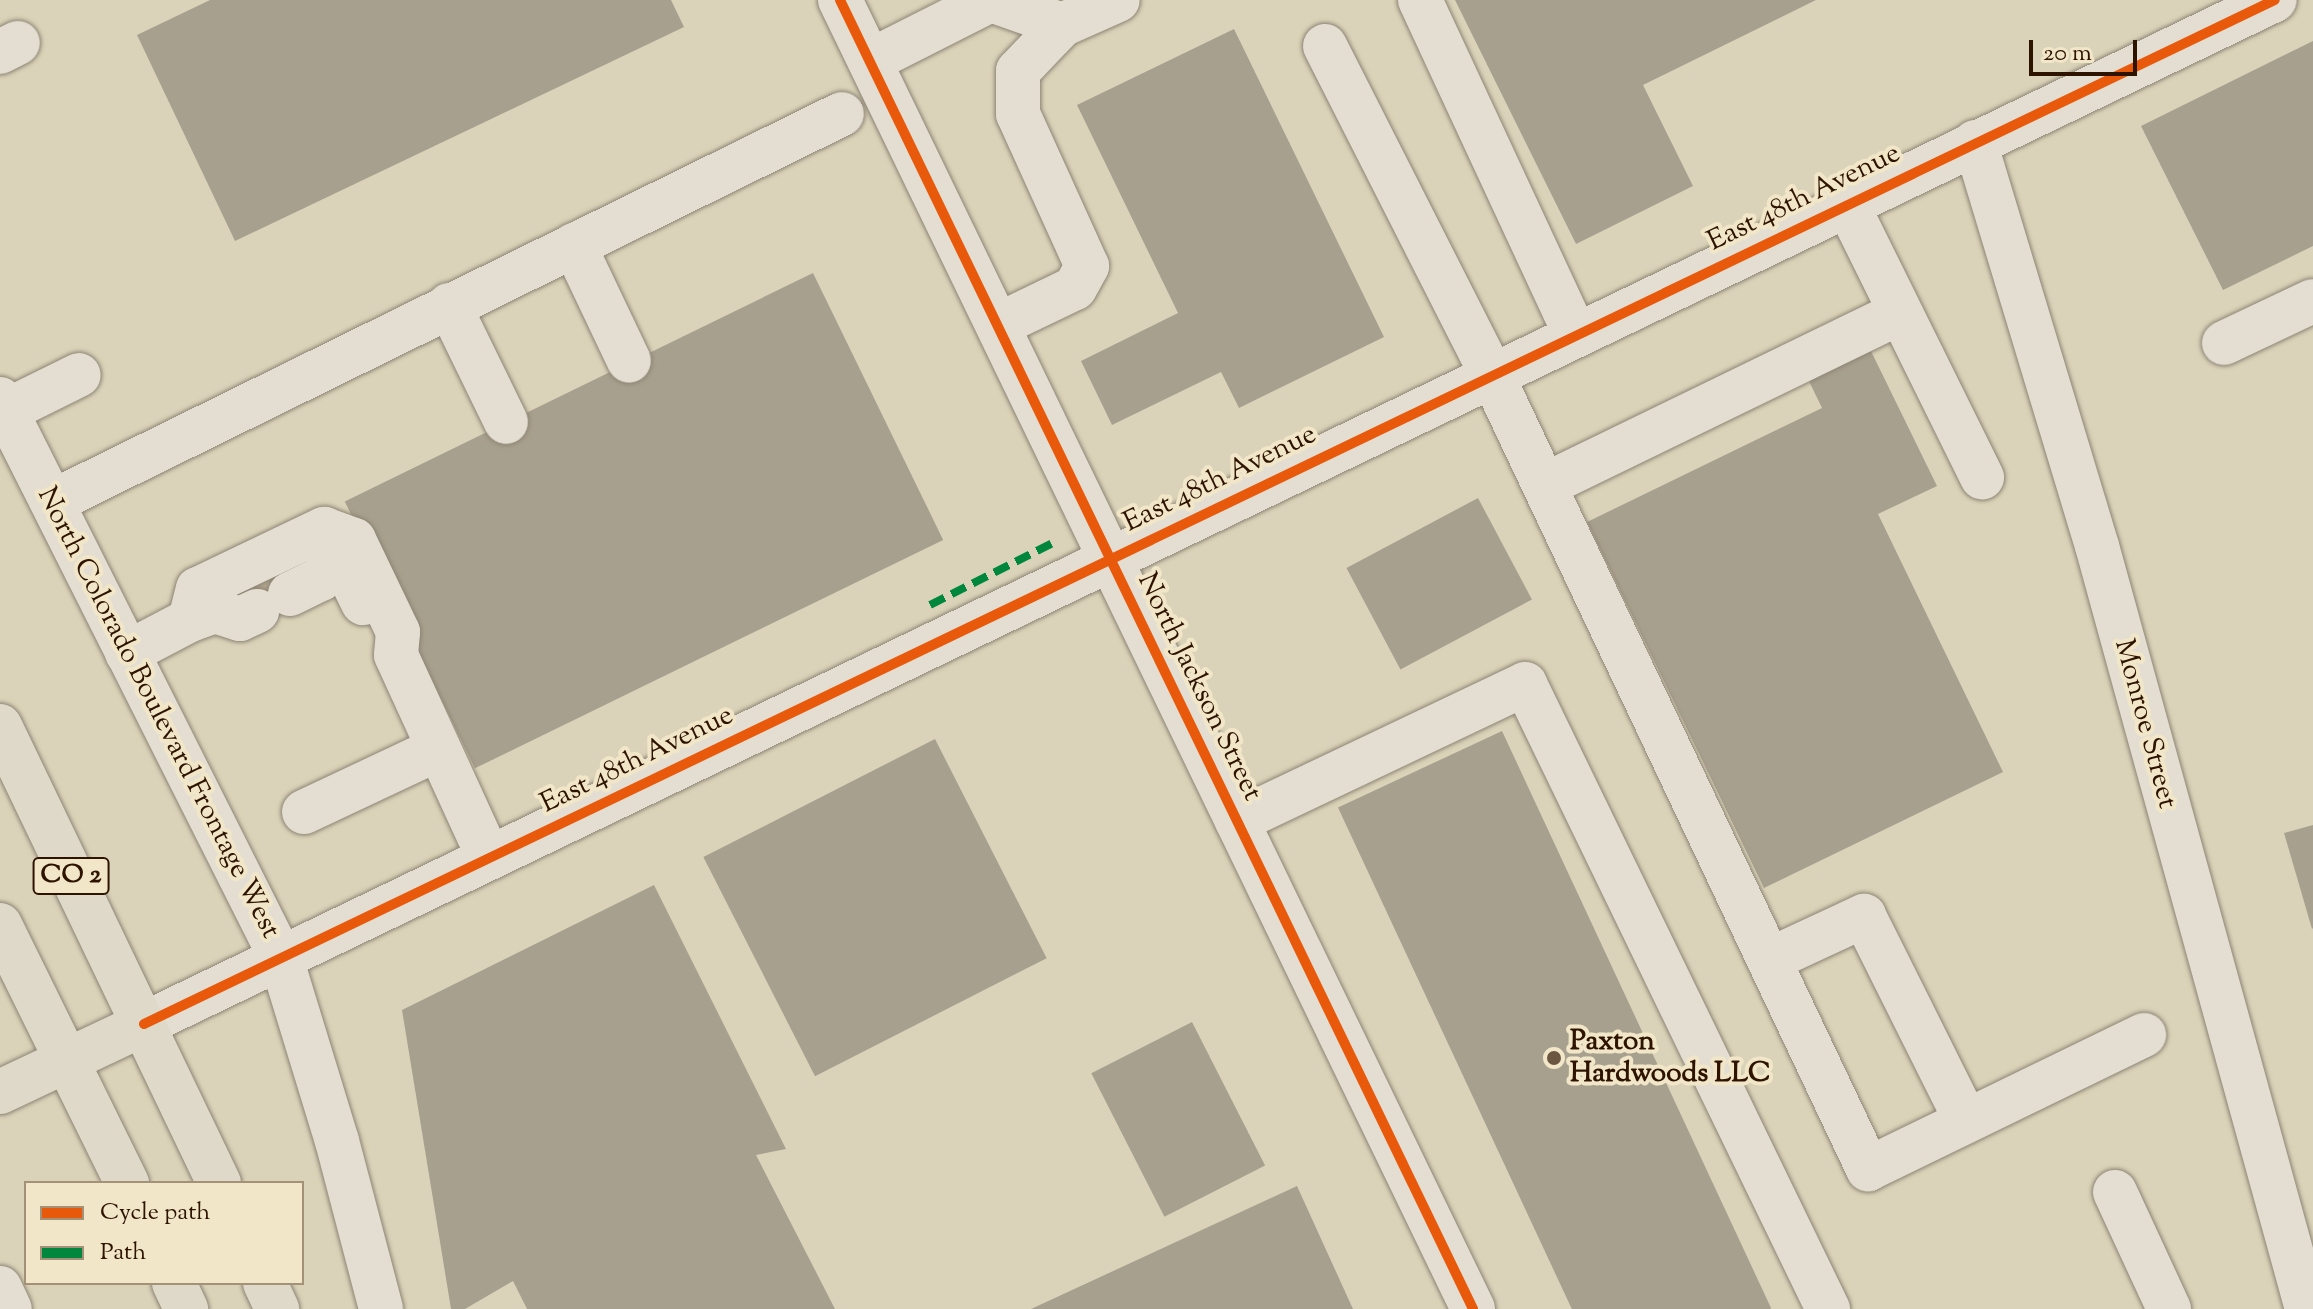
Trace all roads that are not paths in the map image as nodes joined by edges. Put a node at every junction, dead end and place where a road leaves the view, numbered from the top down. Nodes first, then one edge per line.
1 (840, 0) edge
2 (1118, 0) edge
3 (1420, 0) edge
4 (2275, 0) edge
5 (1062, 25) junction
6 (1325, 46) dead end
7 (870, 61) junction
8 (842, 114) dead end
9 (1975, 142) junction
10 (1847, 204) junction
11 (574, 245) junction
12 (2313, 301) edge
13 (449, 305) junction
14 (1900, 313) junction
15 (998, 325) junction
16 (1575, 334) junction
17 (2224, 343) dead end
18 (629, 361) dead end
19 (79, 375) dead end
20 (1492, 375) junction
21 (3, 405) edge
22 (506, 422) dead end
23 (1982, 477) dead end
24 (1545, 485) junction
25 (52, 502) junction
26 (1111, 558) junction
27 (246, 600) junction
28 (127, 653) junction
29 (396, 655) junction
30 (0, 726) edge
31 (438, 749) junction
32 (304, 812) dead end
33 (1237, 821) junction
34 (489, 858) junction
35 (0, 925) edge
36 (281, 958) junction
37 (1769, 960) junction
38 (144, 1024) junction
39 (2144, 1035) dead end
40 (67, 1061) junction
41 (0, 1092) edge
42 (1966, 1121) junction
43 (126, 1181) edge
44 (218, 1181) edge
45 (2115, 1192) dead end
46 (175, 1285) edge
47 (266, 1285) edge
48 (0, 1288) edge
49 (10, 1309) edge
50 (186, 1309) edge
51 (277, 1309) edge
52 (381, 1309) edge
53 (1473, 1309) edge
54 (1828, 1309) edge
55 (2169, 1309) edge
56 (2307, 1309) edge

1 - 7 street, North Jackson Street
2 - 5 street
3 - 16 street
4 - 9 street, East 48th Avenue
5 - 7 street
5 - 15 street
6 - 20 street
7 - 15 street, North Jackson Street
8 - 11 street
9 - 10 street, East 48th Avenue
9 - 56 street, Monroe Street
10 - 14 street
10 - 16 street, East 48th Avenue
11 - 13 street
11 - 18 street
12 - 17 street
13 - 22 street
13 - 25 street
14 - 23 street
14 - 24 street
15 - 26 street, North Jackson Street
16 - 20 street, East 48th Avenue
19 - 21 street
20 - 24 street
20 - 26 street, East 48th Avenue
21 - 25 street, North Colorado Boulevard Frontage West
24 - 37 street
25 - 28 street, North Colorado Boulevard Frontage West
26 - 33 street, North Jackson Street
26 - 34 street, East 48th Avenue
27 - 28 street
27 - 29 street
27 - 29 street
28 - 36 street, North Colorado Boulevard Frontage West
29 - 31 street
30 - 38 main road, CO 2
31 - 32 street
31 - 34 street
33 - 53 street, North Jackson Street
33 - 54 street
34 - 36 street, East 48th Avenue
35 - 40 main road, CO 2
36 - 38 street, East 48th Avenue
36 - 52 street, North Colorado Boulevard Frontage West
37 - 42 street
37 - 42 street
38 - 40 main road, East 48th Avenue
38 - 44 main road, CO 2
39 - 42 street
40 - 41 main road, East 48th Avenue
40 - 43 main road, CO 2
45 - 55 street
46 - 50 main road
47 - 51 main road
48 - 49 street

